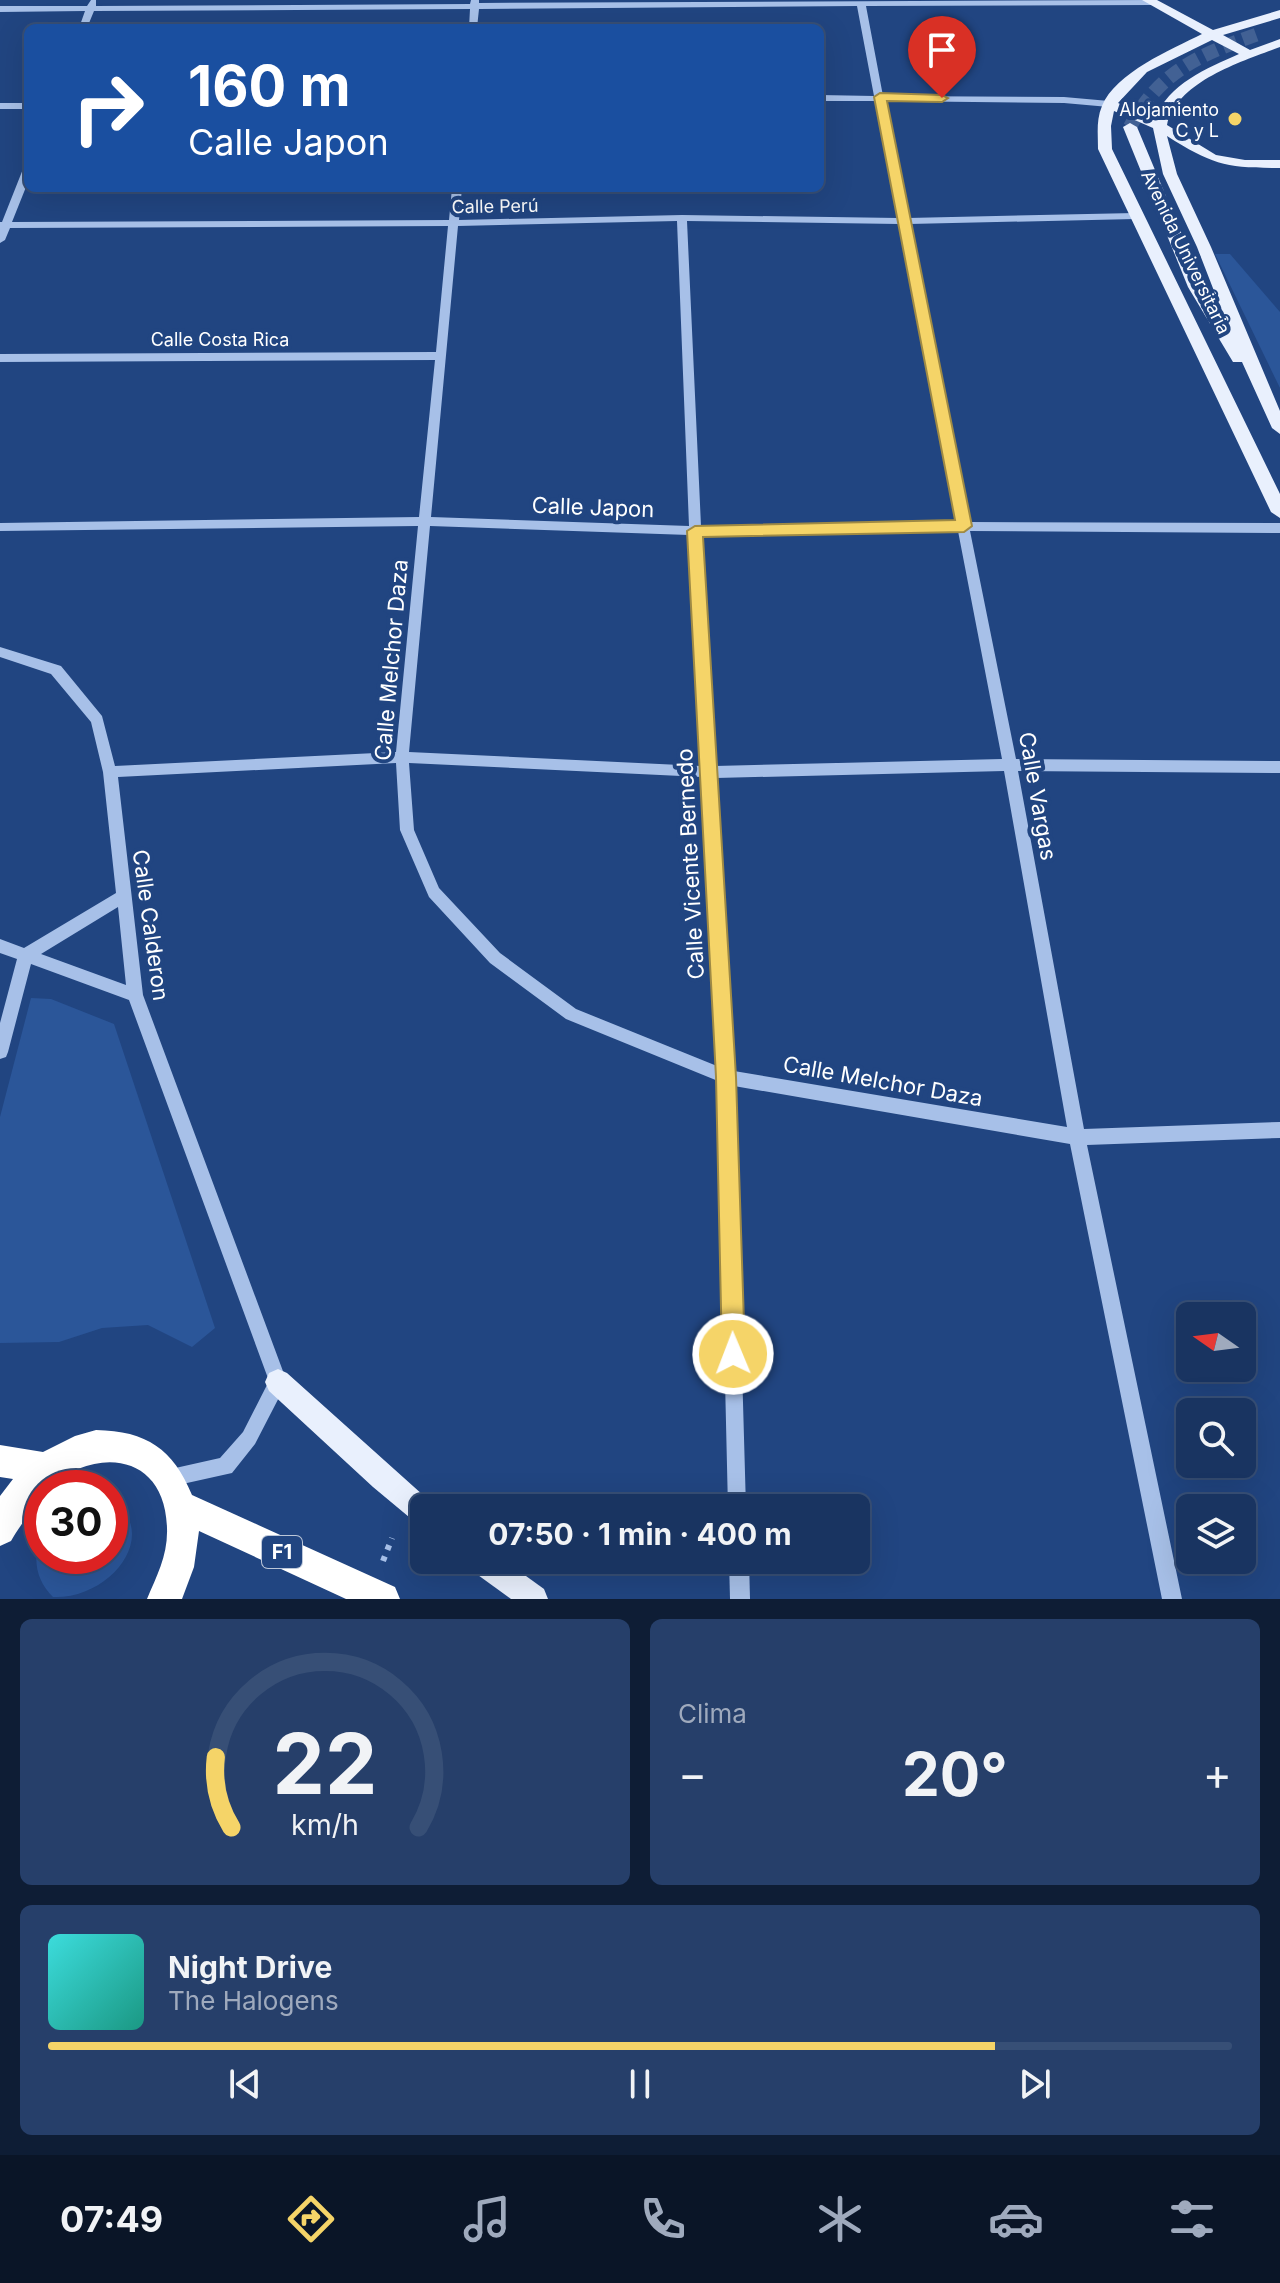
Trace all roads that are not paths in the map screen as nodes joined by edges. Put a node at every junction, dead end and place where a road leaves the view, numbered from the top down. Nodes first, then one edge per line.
1 (861, 1) edge
2 (1150, 1) edge
3 (475, 3) edge
4 (93, 4) edge
5 (0, 9) edge
6 (1280, 14) edge
7 (85, 24) edge
8 (473, 24) edge
9 (1280, 29) edge
10 (1261, 33) tunnel mouth
11 (1211, 35) junction
12 (1280, 43) edge
13 (1248, 54) junction
14 (880, 97) junction
15 (824, 98) edge
16 (1109, 104) junction
17 (0, 106) edge
18 (24, 106) edge
19 (1160, 126) junction
20 (1130, 127) dead end
21 (1212, 158) junction
22 (1280, 164) edge
23 (1166, 166) junction
24 (24, 178) edge
25 (457, 192) edge
26 (1135, 216) junction
27 (682, 218) junction
28 (906, 221) junction
29 (454, 223) junction
30 (3, 225) edge
31 (0, 240) edge
32 (1196, 287) junction
33 (441, 356) junction
34 (0, 358) edge
35 (1220, 384) junction
36 (1277, 422) edge
37 (1280, 512) edge
38 (425, 521) junction
39 (964, 526) junction
40 (0, 527) edge
41 (1280, 528) edge
42 (695, 531) junction
43 (0, 652) edge
44 (402, 757) junction
45 (1010, 765) junction
46 (1280, 767) edge
47 (110, 772) junction
48 (709, 772) junction
49 (124, 896) junction
50 (0, 946) edge
51 (26, 955) junction
52 (135, 995) junction
53 (0, 1052) edge
54 (726, 1077) junction
55 (1280, 1130) edge
56 (1077, 1137) junction
57 (278, 1382) junction
58 (0, 1461) edge
59 (45, 1468) junction
60 (175, 1492) junction
61 (737, 1494) edge
62 (410, 1501) edge
63 (0, 1530) edge
64 (500, 1574) edge
65 (739, 1574) edge
66 (164, 1599) edge
67 (383, 1599) edge
68 (534, 1599) edge
69 (740, 1599) edge
70 (1172, 1599) edge

1 - 2 street
1 - 3 street
1 - 14 street, Calle Vargas
2 - 11 main road
3 - 4 street
3 - 8 street
4 - 5 street
4 - 7 street
6 - 11 main road
9 - 10 main road
11 - 13 main road
11 - 16 main road
12 - 13 main road
13 - 19 main road
14 - 15 street
14 - 16 street
14 - 28 street, Calle Vargas
16 - 19 main road
16 - 26 main road, Avenida Universitaria
17 - 18 street
19 - 21 main road
19 - 23 main road, Avenida Universitaria
20 - 32 main road
21 - 22 main road
21 - 23 main road
23 - 36 main road, Avenida Universitaria
24 - 30 street
25 - 29 street, Calle Melchor Daza
26 - 28 street, Calle Perú
26 - 35 main road, Avenida Universitaria
27 - 28 street, Calle Perú
27 - 29 street, Calle Perú
27 - 42 street, Calle Vicente Bernedo
28 - 39 street, Calle Vargas
29 - 30 street, Calle Perú
29 - 33 street, Calle Melchor Daza
30 - 31 street
32 - 35 main road
32 - 36 main road
33 - 34 street, Calle Costa Rica
33 - 38 street, Calle Melchor Daza
35 - 37 main road, Avenida Universitaria
38 - 40 street, Calle Japon
38 - 42 street, Calle Japon
38 - 44 street, Calle Melchor Daza
39 - 41 street, Calle Japon
39 - 42 street, Calle Japon
39 - 45 street, Calle Vargas
42 - 48 street, Calle Vicente Bernedo
43 - 47 street, Calle Calderon
44 - 47 street
44 - 48 street
44 - 54 street, Calle Melchor Daza
45 - 46 street
45 - 48 street
45 - 56 street, Calle Vargas
47 - 49 street, Calle Calderon
48 - 54 street, Calle Vicente Bernedo
49 - 51 street
49 - 52 street, Calle Calderon
50 - 51 street
51 - 52 street
51 - 53 street
52 - 57 street, Calle Calderon
54 - 56 street, Calle Melchor Daza
54 - 61 street, Calle Vicente Bernedo
55 - 56 street, Calle Melchor Daza
56 - 70 street, Calle Vargas
57 - 60 street
57 - 62 main road
58 - 59 highway
59 - 60 highway, F1
59 - 63 highway, F1
60 - 66 highway
60 - 67 highway, F1
64 - 68 main road
65 - 69 street

